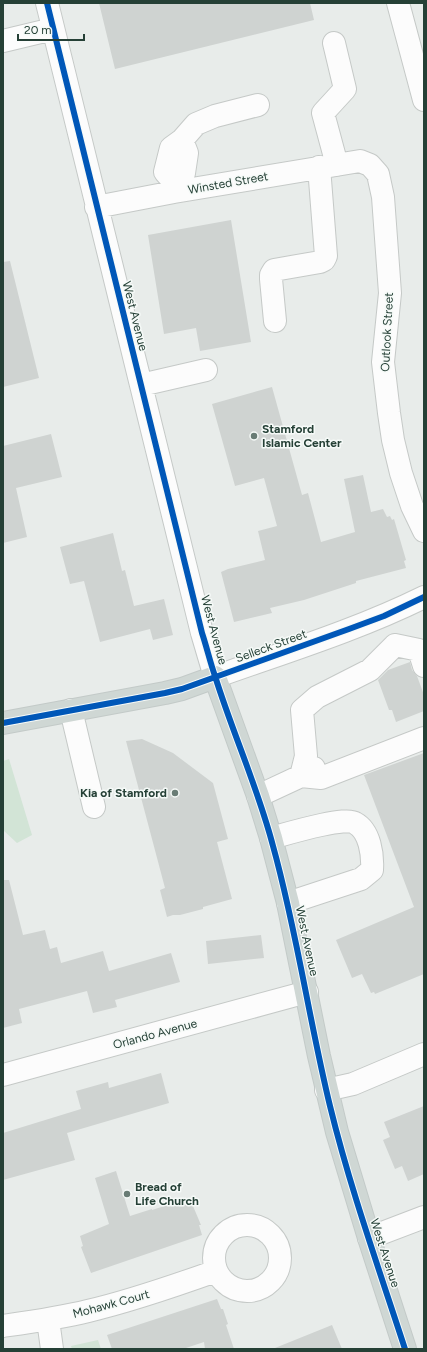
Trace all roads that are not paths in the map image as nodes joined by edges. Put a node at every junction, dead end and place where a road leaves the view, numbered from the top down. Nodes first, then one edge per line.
1 (47, 3) edge
2 (398, 3) edge
3 (53, 29) junction
4 (3, 41) edge
5 (334, 43) dead end
6 (424, 100) edge
7 (258, 105) dead end
8 (360, 161) joint
9 (328, 166) junction
10 (173, 187) junction
11 (96, 207) junction
12 (275, 321) dead end
13 (206, 370) dead end
14 (141, 385) junction
15 (424, 531) edge
16 (424, 597) edge
17 (384, 616) junction
18 (395, 645) junction
19 (424, 666) edge
20 (215, 677) junction
21 (71, 710) junction
22 (3, 723) edge
23 (424, 723) edge
24 (424, 738) edge
25 (301, 776) junction
26 (258, 796) junction
27 (94, 807) dead end
28 (271, 838) junction
29 (288, 903) junction
30 (307, 992) junction
31 (424, 1054) edge
32 (3, 1075) edge
33 (326, 1090) junction
34 (424, 1217) edge
35 (368, 1238) junction
36 (216, 1271) dead end
37 (48, 1320) junction
38 (3, 1326) edge
39 (52, 1349) edge
40 (405, 1349) edge

1 - 3 street, West Avenue
2 - 6 street
3 - 4 street
3 - 11 street, West Avenue
5 - 9 street
7 - 10 street
8 - 9 street, Winsted Street
8 - 15 street, Outlook Street
9 - 10 street, Winsted Street
9 - 12 street
10 - 11 street, Winsted Street
11 - 14 street, West Avenue
13 - 14 street
14 - 20 street, West Avenue
16 - 17 street, Selleck Street
17 - 18 street
17 - 20 street, Selleck Street
18 - 19 street
18 - 25 street
20 - 21 main road, Selleck Street
20 - 26 main road, West Avenue
21 - 22 main road, Selleck Street
21 - 27 street
23 - 25 street
24 - 25 street
25 - 26 street
26 - 28 main road, West Avenue
28 - 29 main road, West Avenue
28 - 29 street
29 - 30 main road, West Avenue
30 - 32 street, Orlando Avenue
30 - 33 main road, West Avenue
31 - 33 street
33 - 35 main road, West Avenue
34 - 35 street
35 - 40 main road, West Avenue
36 - 37 street, Mohawk Court
37 - 38 street, Mohawk Court
37 - 39 street

